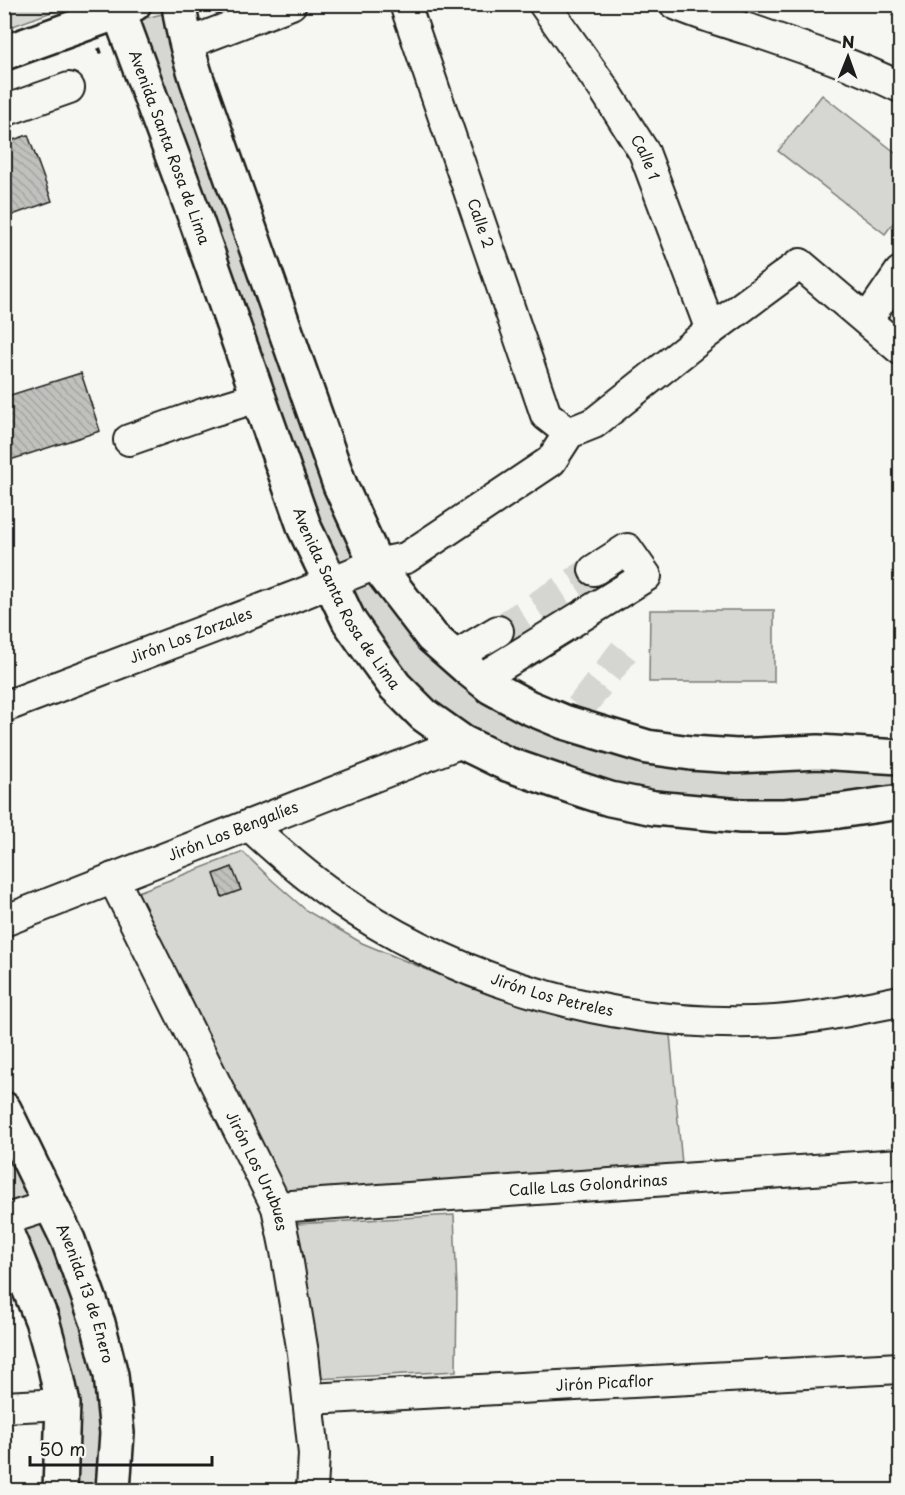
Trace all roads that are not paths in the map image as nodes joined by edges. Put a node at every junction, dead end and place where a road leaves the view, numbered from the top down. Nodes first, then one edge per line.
1 (179, 4) edge
2 (291, 4) edge
3 (405, 4) edge
4 (544, 4) edge
5 (675, 4) edge
6 (122, 7) edge
7 (186, 44) junction
8 (4, 54) edge
9 (900, 87) edge
10 (69, 88) dead end
11 (4, 111) edge
12 (900, 272) edge
13 (867, 320) junction
14 (711, 330) junction
15 (900, 349) edge
16 (258, 397) junction
17 (569, 433) junction
18 (129, 440) dead end
19 (376, 564) junction
20 (594, 570) tunnel mouth
21 (330, 583) junction
22 (498, 631) tunnel mouth
23 (454, 657) junction
24 (480, 679) junction
25 (4, 707) edge
26 (462, 742) junction
27 (900, 758) edge
28 (900, 802) edge
29 (249, 825) junction
30 (113, 878) junction
31 (4, 921) edge
32 (900, 1000) edge
33 (4, 1109) edge
34 (900, 1164) edge
35 (51, 1205) junction
36 (277, 1207) junction
37 (4, 1220) edge
38 (4, 1227) edge
39 (900, 1368) edge
40 (309, 1399) junction
41 (63, 1404) junction
42 (13, 1407) edge
43 (60, 1491) edge
44 (113, 1491) edge
45 (312, 1491) edge

1 - 7 main road
2 - 7 street
3 - 17 street, Calle 2
4 - 14 street, Calle 1
5 - 9 street
6 - 8 main road
6 - 16 main road, Avenida Santa Rosa de Lima
7 - 19 main road
10 - 11 street
12 - 13 street
13 - 14 street
13 - 15 street
14 - 17 street
16 - 18 street
16 - 21 main road, Avenida Santa Rosa de Lima
17 - 19 street, Jirón Los Zorzales
19 - 21 street, Jirón Los Zorzales
19 - 23 main road
20 - 24 street
21 - 25 street, Jirón Los Zorzales
21 - 26 main road, Avenida Santa Rosa de Lima
22 - 23 street
23 - 24 main road
24 - 27 main road
26 - 28 main road, Avenida Santa Rosa de Lima
26 - 29 street, Jirón Los Bengalíes
29 - 30 street, Jirón Los Bengalíes
29 - 32 street, Jirón Los Petreles
30 - 31 street, Jirón Los Bengalíes
30 - 36 street, Jirón Los Urubues
33 - 35 main road, Avenida 13 de Enero
34 - 36 street, Calle Las Golondrinas
35 - 37 street
35 - 44 main road, Avenida 13 de Enero
36 - 40 street, Jirón Los Urubues
38 - 41 main road
39 - 40 street, Jirón Picaflor
40 - 45 street, Jirón Los Urubues
41 - 42 street
41 - 43 main road

